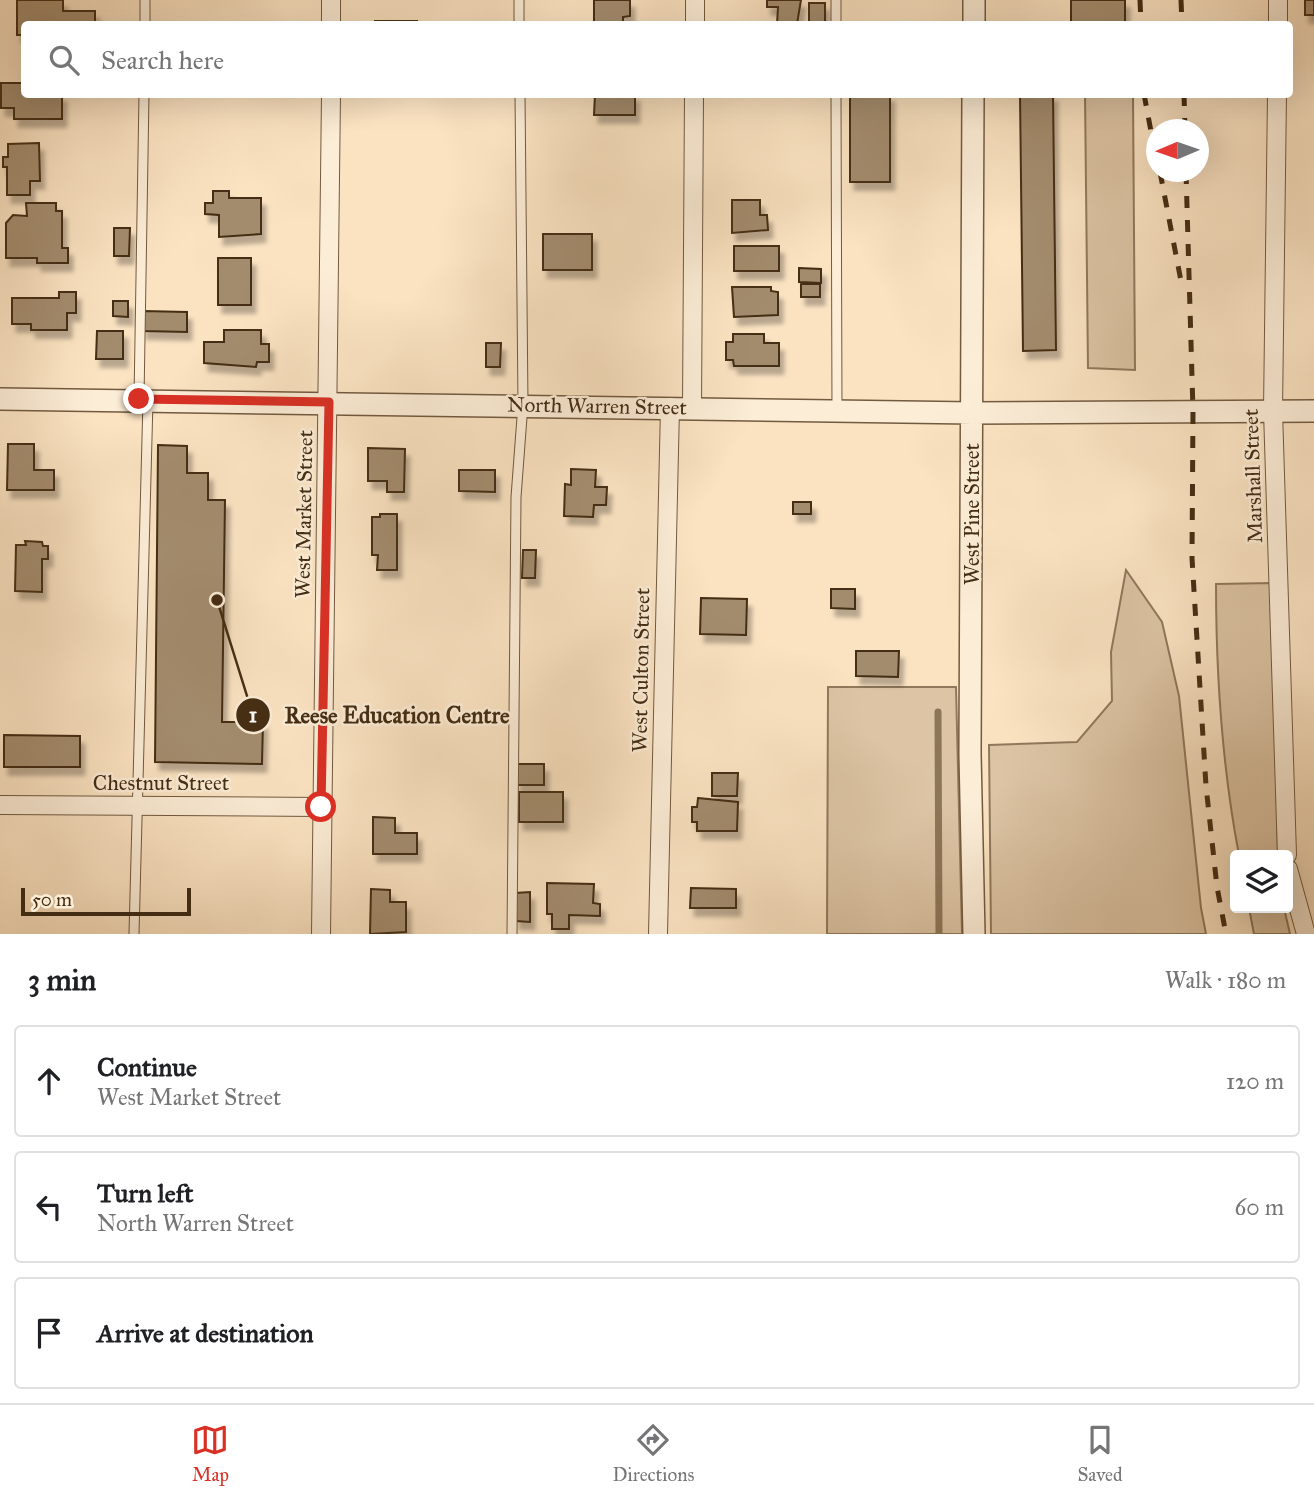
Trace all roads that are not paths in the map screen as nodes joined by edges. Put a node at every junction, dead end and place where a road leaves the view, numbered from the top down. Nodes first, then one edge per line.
1 (145, 0) edge
2 (331, 0) edge
3 (519, 0) edge
4 (695, 0) edge
5 (836, 0) edge
6 (974, 0) edge
7 (1279, 0) edge
8 (145, 21) edge
9 (331, 21) edge
10 (519, 21) edge
11 (695, 21) edge
12 (836, 21) edge
13 (974, 21) edge
14 (1278, 21) edge
15 (144, 98) edge
16 (331, 98) edge
17 (520, 98) edge
18 (694, 98) edge
19 (836, 98) edge
20 (973, 98) edge
21 (1277, 98) edge
22 (0, 399) edge
23 (143, 399) junction
24 (329, 402) junction
25 (523, 404) junction
26 (670, 407) junction
27 (692, 407) junction
28 (837, 411) junction
29 (1273, 411) junction
30 (1314, 411) edge
31 (973, 413) junction
32 (0, 805) edge
33 (136, 806) junction
34 (321, 807) junction
35 (1287, 850) edge
36 (1293, 887) edge
37 (134, 934) edge
38 (321, 934) edge
39 (512, 934) edge
40 (658, 934) edge
41 (974, 934) edge
42 (1306, 934) edge

1 - 8 lane
2 - 9 street
3 - 10 lane
4 - 11 street
5 - 12 lane
6 - 13 street
7 - 14 street
15 - 23 lane
16 - 24 street, West Market Street
17 - 25 lane
18 - 27 street
19 - 28 lane
20 - 31 street, West Pine Street
21 - 29 street, Marshall Street
22 - 23 street, North Warren Street
23 - 24 street, North Warren Street
23 - 33 lane
24 - 25 street, North Warren Street
24 - 34 street, West Market Street
25 - 26 street, North Warren Street
25 - 39 lane
26 - 27 street, North Warren Street
26 - 40 street, West Culton Street
27 - 28 street, North Warren Street
28 - 31 street, North Warren Street
29 - 30 street, North Warren Street
29 - 31 street, North Warren Street
29 - 35 street, Marshall Street
31 - 41 street, West Pine Street
32 - 33 street, Chestnut Street
33 - 34 street, Chestnut Street
33 - 37 lane
34 - 38 street, West Market Street
36 - 42 street

